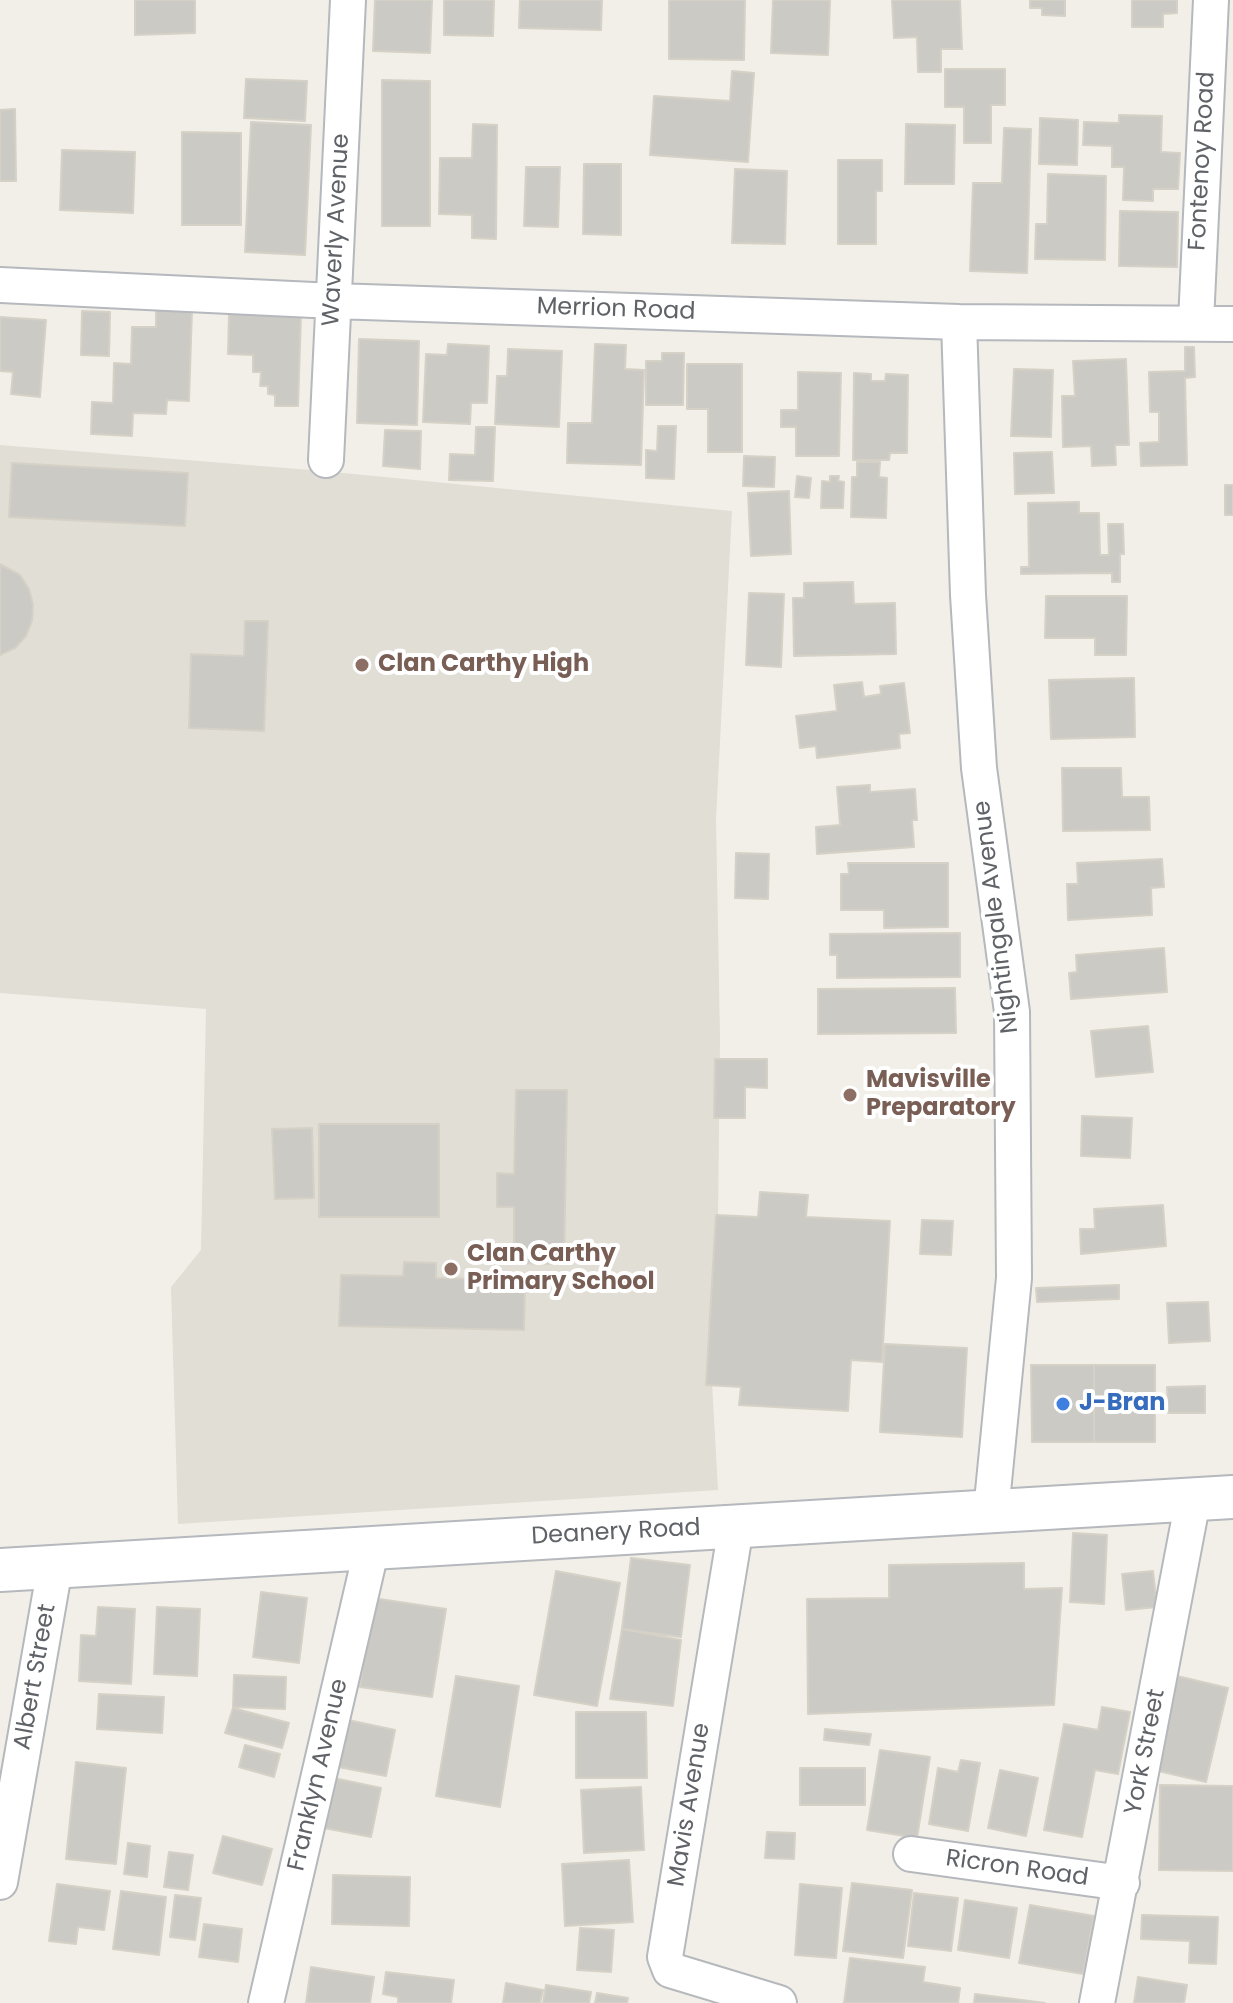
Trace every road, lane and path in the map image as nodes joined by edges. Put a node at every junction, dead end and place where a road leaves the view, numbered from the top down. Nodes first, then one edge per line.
1 (348, 0) edge
2 (1211, 0) edge
3 (0, 285) edge
4 (334, 301) junction
5 (959, 322) junction
6 (1196, 322) junction
7 (1233, 324) edge
8 (326, 460) dead end
9 (1213, 1499) edge
10 (991, 1512) junction
11 (736, 1527) junction
12 (372, 1547) junction
13 (55, 1567) junction
14 (0, 1570) edge
15 (911, 1854) dead end
16 (0, 1882) edge
17 (1122, 1883) junction
18 (266, 2003) edge
19 (779, 2003) edge
20 (1097, 2003) edge

1 - 4 street, Waverly Avenue
2 - 6 street, Fontenoy Road
3 - 4 street, Merrion Road
4 - 5 street, Merrion Road
4 - 8 street, Waverly Avenue
5 - 6 street, Merrion Road
5 - 10 street, Nightingale Avenue
6 - 7 street, Merrion Road
9 - 10 street, Deanery Road
9 - 17 street, York Street
10 - 11 street, Deanery Road
11 - 12 street, Deanery Road
11 - 19 street, Mavis Avenue
12 - 13 street, Deanery Road
12 - 18 street, Franklyn Avenue
13 - 14 street, Deanery Road
13 - 16 street, Albert Street
15 - 17 street, Ricron Road
17 - 20 street, York Street

